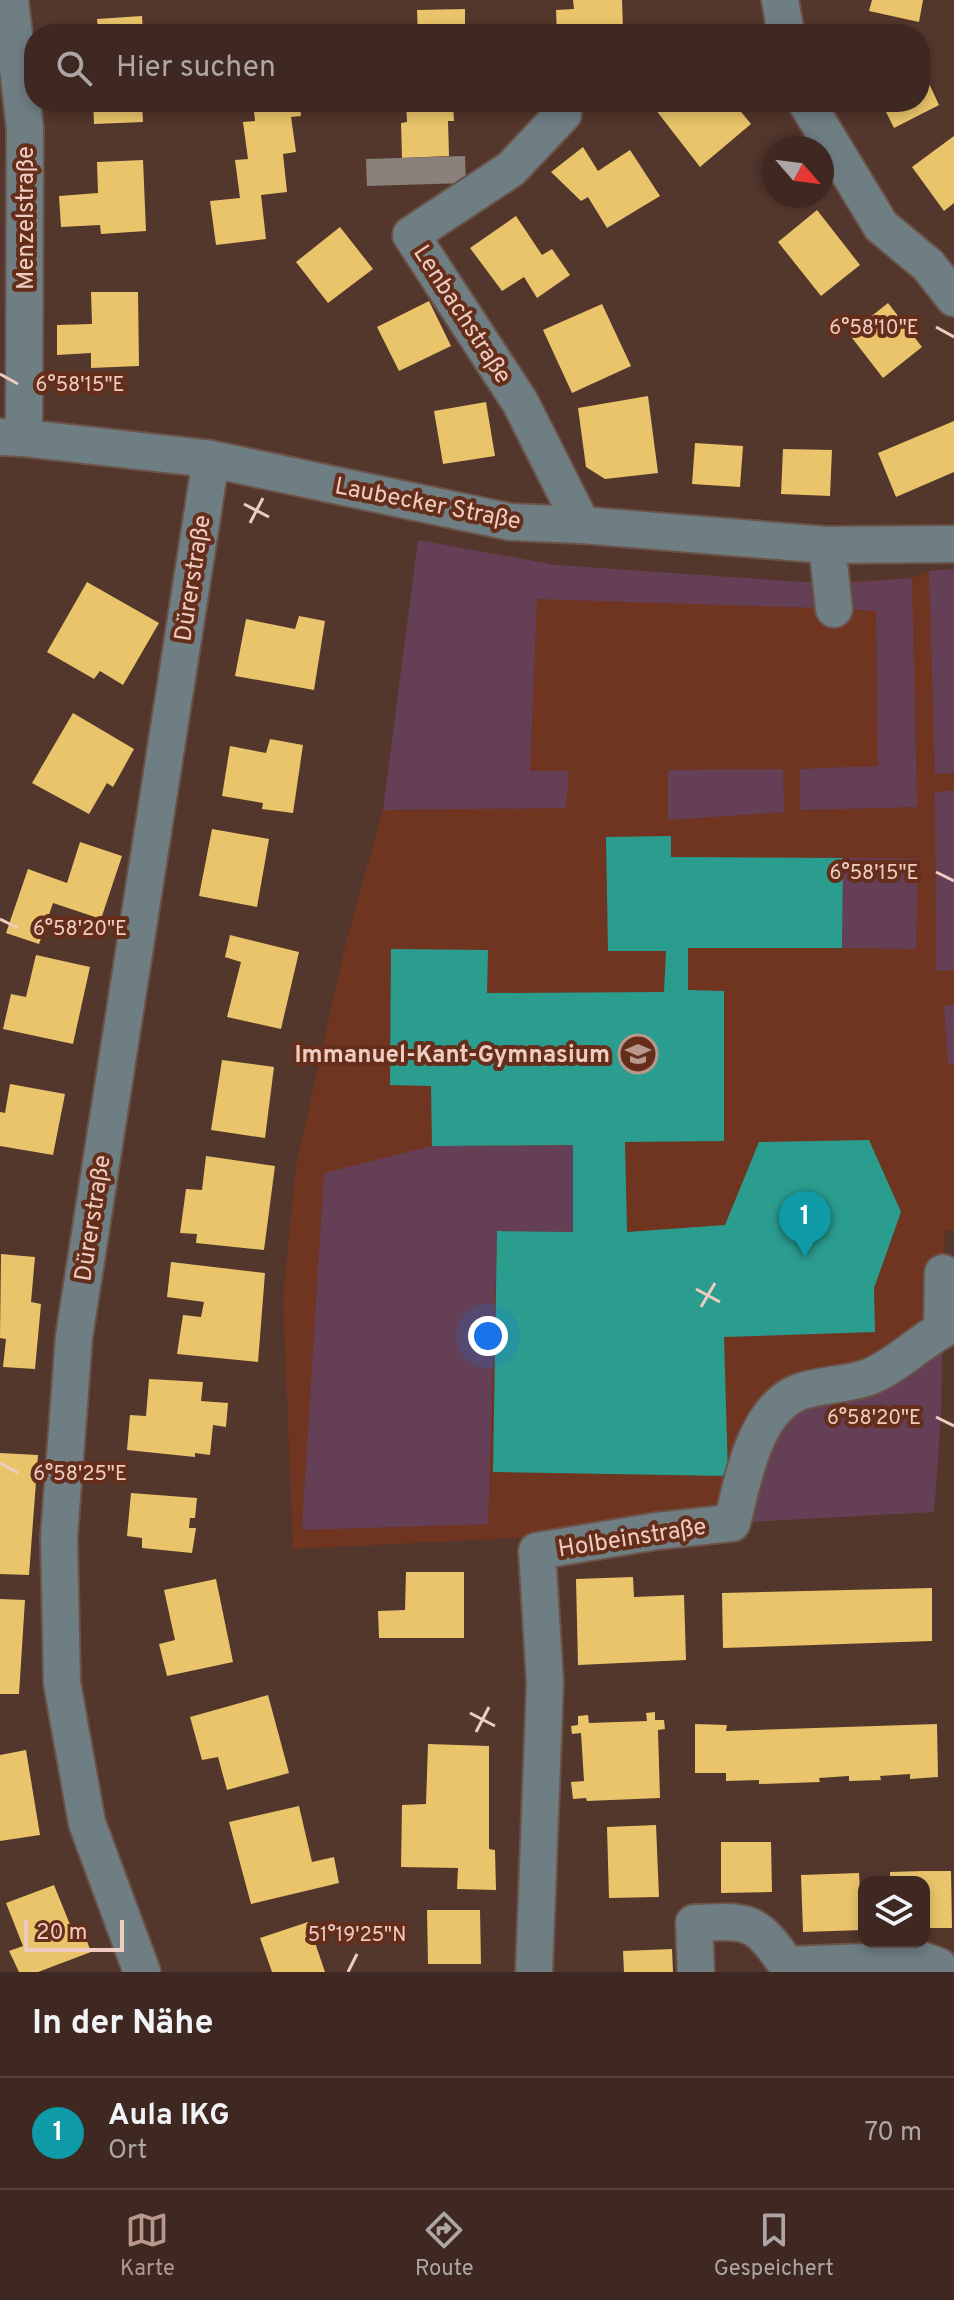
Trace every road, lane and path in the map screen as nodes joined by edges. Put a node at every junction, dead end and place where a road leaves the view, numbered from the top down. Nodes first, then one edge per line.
1 (10, 0) edge
2 (780, 0) edge
3 (784, 24) edge
4 (812, 112) edge
5 (563, 114) dead end
6 (954, 298) edge
7 (12, 437) edge
8 (211, 459) junction
9 (582, 525) junction
10 (954, 544) edge
11 (827, 545) junction
12 (834, 609) dead end
13 (943, 1273) dead end
14 (784, 1968) edge
15 (142, 1972) edge
16 (534, 1972) edge
17 (696, 1972) edge
18 (940, 1972) edge

1 - 7 street, Menzelstraße
2 - 3 street
4 - 6 street
5 - 9 street, Lenbachstraße
7 - 8 street, Laubecker Straße
8 - 9 street, Laubecker Straße
8 - 15 street, Dürerstraße
9 - 11 street, Laubecker Straße
10 - 11 street, Laubecker Straße
11 - 12 street
13 - 16 street, Holbeinstraße
14 - 17 street
14 - 18 street

